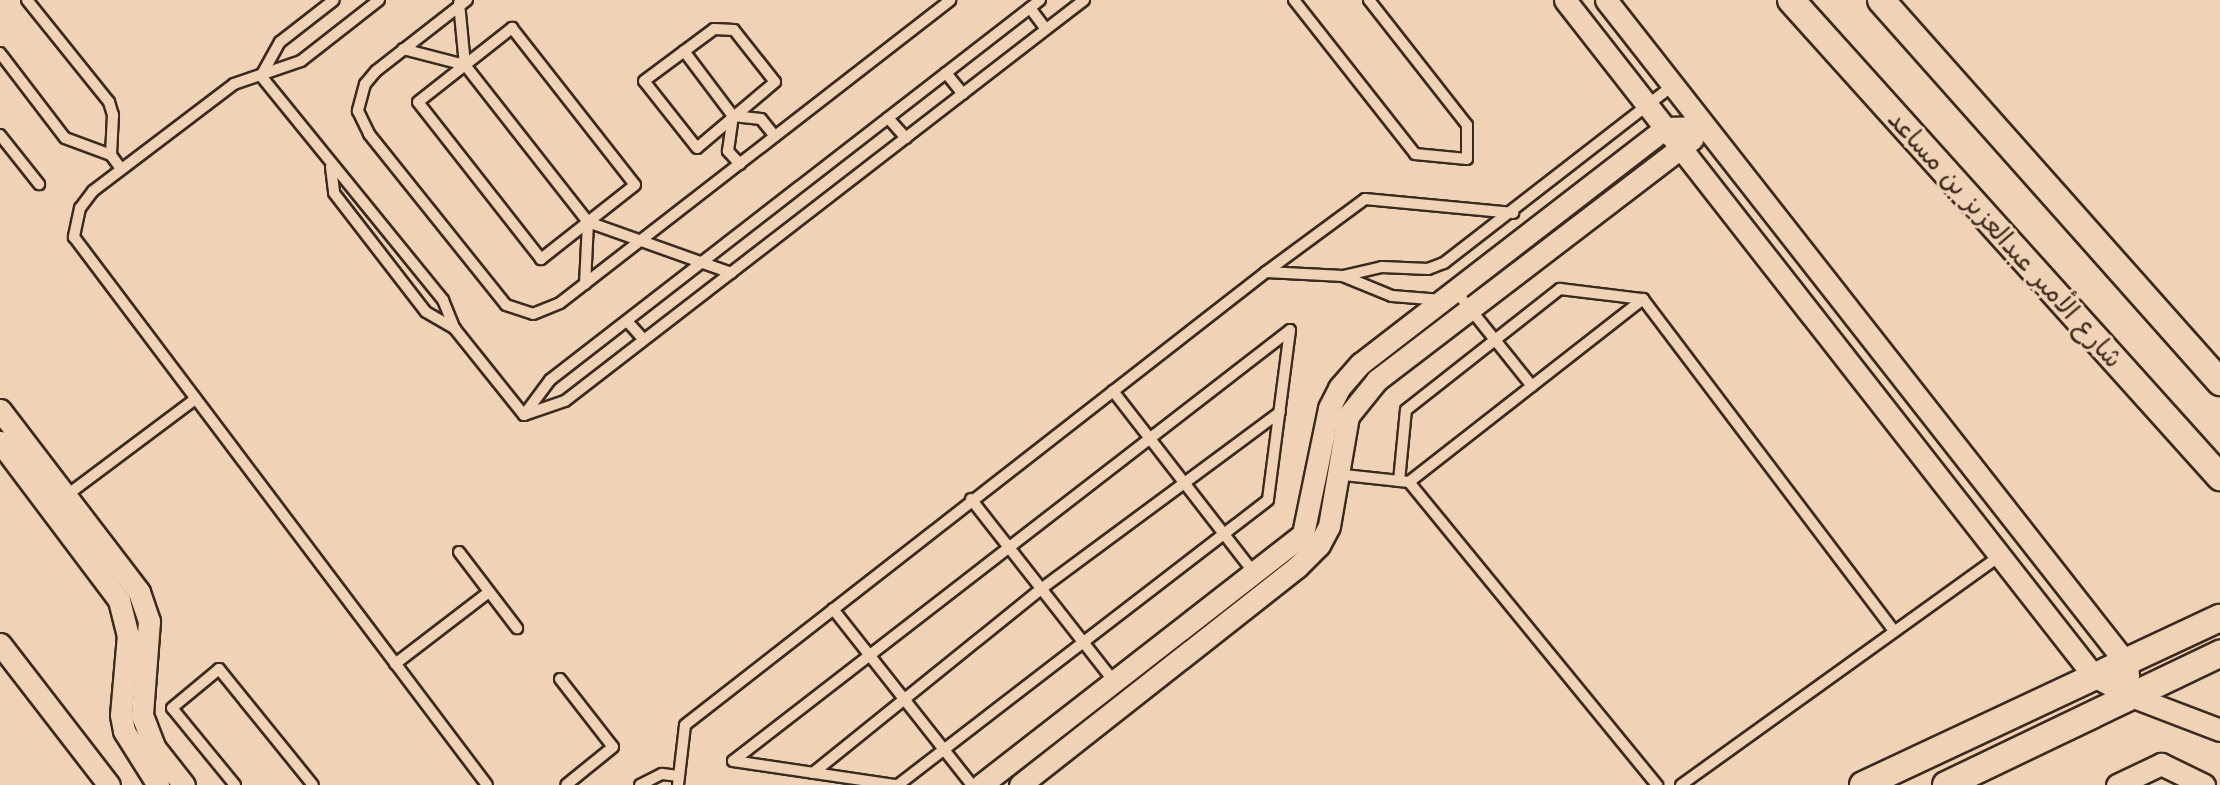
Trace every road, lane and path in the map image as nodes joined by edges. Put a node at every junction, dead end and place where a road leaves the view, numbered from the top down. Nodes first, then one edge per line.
1 (27, 0) edge
2 (334, 0) edge
3 (950, 0) edge
4 (1041, 0) edge
5 (1084, 0) edge
6 (1294, 0) edge
7 (1369, 0) edge
8 (1565, 0) edge
9 (1606, 0) edge
10 (1791, 0) edge
11 (1881, 0) edge
12 (378, 1) edge
13 (461, 2) edge
14 (1030, 8) junction
15 (1046, 29) junction
16 (403, 50) junction
17 (684, 51) junction
18 (0, 53) edge
19 (465, 65) junction
20 (946, 73) junction
21 (261, 76) junction
22 (1672, 86) junction
23 (963, 94) junction
24 (1648, 105) junction
25 (733, 116) junction
26 (888, 118) junction
27 (1704, 127) junction
28 (1665, 128) junction
29 (0, 135) edge
30 (775, 136) junction
31 (906, 138) junction
32 (1682, 148) junction
33 (111, 155) junction
34 (740, 164) junction
35 (331, 167) junction
36 (121, 170) junction
37 (39, 184) dead end
38 (1513, 213) junction
39 (588, 222) junction
40 (640, 242) junction
41 (701, 263) junction
42 (1266, 272) junction
43 (731, 273) junction
44 (1343, 276) junction
45 (2127, 278) junction
46 (585, 284) junction
47 (1449, 295) junction
48 (1643, 299) junction
49 (1469, 307) junction
50 (627, 321) junction
51 (455, 329) junction
52 (644, 340) junction
53 (1495, 340) junction
54 (2220, 361) edge
55 (2220, 382) edge
56 (1532, 386) junction
57 (1113, 391) junction
58 (194, 400) junction
59 (0, 410) edge
60 (1280, 412) junction
61 (524, 415) junction
62 (1150, 439) junction
63 (0, 442) edge
64 (1327, 473) junction
65 (2220, 477) edge
66 (1404, 482) junction
67 (1184, 483) junction
68 (971, 499) junction
69 (58, 502) junction
70 (1224, 534) junction
71 (1009, 547) junction
72 (459, 552) dead end
73 (1998, 557) junction
74 (1256, 575) junction
75 (1041, 589) junction
76 (489, 592) junction
77 (833, 609) junction
78 (2220, 618) edge
79 (517, 628) dead end
80 (1894, 631) junction
81 (1082, 641) junction
82 (0, 644) edge
83 (2220, 654) edge
84 (870, 655) junction
85 (395, 664) junction
86 (2127, 664) junction
87 (2094, 676) junction
88 (560, 679) dead end
89 (1115, 683) junction
90 (2130, 696) junction
91 (1128, 700) junction
92 (906, 701) junction
93 (2220, 730) edge
94 (944, 750) junction
95 (813, 773) junction
96 (679, 780) edge
97 (231, 781) edge
98 (108, 785) edge
99 (158, 785) edge
100 (184, 785) edge
101 (218, 785) edge
102 (313, 785) edge
103 (487, 785) edge
104 (566, 785) edge
105 (640, 785) edge
106 (897, 785) edge
107 (972, 785) edge
108 (981, 785) edge
109 (1020, 785) edge
110 (1657, 785) edge
111 (1681, 785) edge
112 (1863, 785) edge
113 (1946, 785) edge
114 (2117, 785) edge
115 (2204, 785) edge

1 - 33 lane
2 - 21 lane
3 - 30 lane
4 - 14 lane
5 - 15 lane
6 - 7 lane
8 - 24 street
9 - 22 street
10 - 65 street, شارع الأمير عبدالعزيز بن مساعد
11 - 45 street
12 - 21 lane
13 - 16 lane
13 - 19 lane
14 - 15 lane
14 - 20 lane
15 - 23 lane
16 - 19 lane
16 - 46 lane
17 - 25 lane
17 - 25 lane
17 - 25 lane
18 - 33 lane
19 - 39 lane
19 - 39 lane
19 - 39 lane
20 - 23 lane
20 - 26 lane
21 - 35 lane
21 - 36 lane
22 - 24 lane
22 - 27 street
23 - 31 lane
24 - 28 street
24 - 38 lane
25 - 30 lane
25 - 34 lane
26 - 31 lane
26 - 41 lane
27 - 28 street
27 - 32 street
27 - 86 street
28 - 32 street
28 - 47 street
29 - 37 lane
30 - 34 lane
31 - 43 lane
32 - 49 street
32 - 73 street
33 - 36 lane
34 - 40 lane
35 - 51 lane
35 - 51 lane
36 - 58 lane
38 - 42 lane
38 - 44 lane
39 - 40 lane
39 - 46 lane
40 - 41 lane
40 - 46 lane
41 - 43 lane
41 - 50 lane
42 - 44 lane
42 - 57 lane
43 - 52 lane
44 - 47 lane
45 - 54 street
45 - 55 street
47 - 49 lane
47 - 64 street
48 - 53 lane
48 - 56 lane
48 - 80 lane
49 - 53 lane
49 - 64 street
50 - 52 lane
50 - 61 lane
51 - 61 lane
52 - 61 lane
53 - 56 lane
53 - 66 lane
56 - 66 lane
57 - 62 lane
57 - 68 lane
58 - 69 lane
58 - 85 lane
59 - 69 street
60 - 62 lane
60 - 67 lane
60 - 70 lane
62 - 67 lane
62 - 71 lane
63 - 69 street
64 - 66 lane
64 - 74 street
64 - 91 street
66 - 110 lane
67 - 70 lane
67 - 75 lane
68 - 71 lane
68 - 77 lane
69 - 99 street
69 - 100 street
70 - 74 lane
70 - 81 lane
71 - 75 lane
71 - 84 lane
72 - 76 lane
73 - 80 lane
73 - 87 street
74 - 89 street
75 - 81 lane
75 - 92 lane
76 - 79 lane
76 - 85 lane
77 - 84 lane
77 - 96 lane
78 - 86 street
80 - 111 lane
81 - 89 lane
81 - 94 lane
82 - 98 street
83 - 90 street
84 - 92 lane
84 - 95 lane
85 - 103 lane
86 - 87 street
86 - 90 street
87 - 90 street
87 - 112 street
88 - 104 lane
89 - 91 lane
89 - 108 street
90 - 93 street
90 - 113 street
91 - 109 street
92 - 94 lane
92 - 95 lane
94 - 106 lane
94 - 107 lane
95 - 106 lane
96 - 105 lane
97 - 101 lane
97 - 102 lane
114 - 115 street

